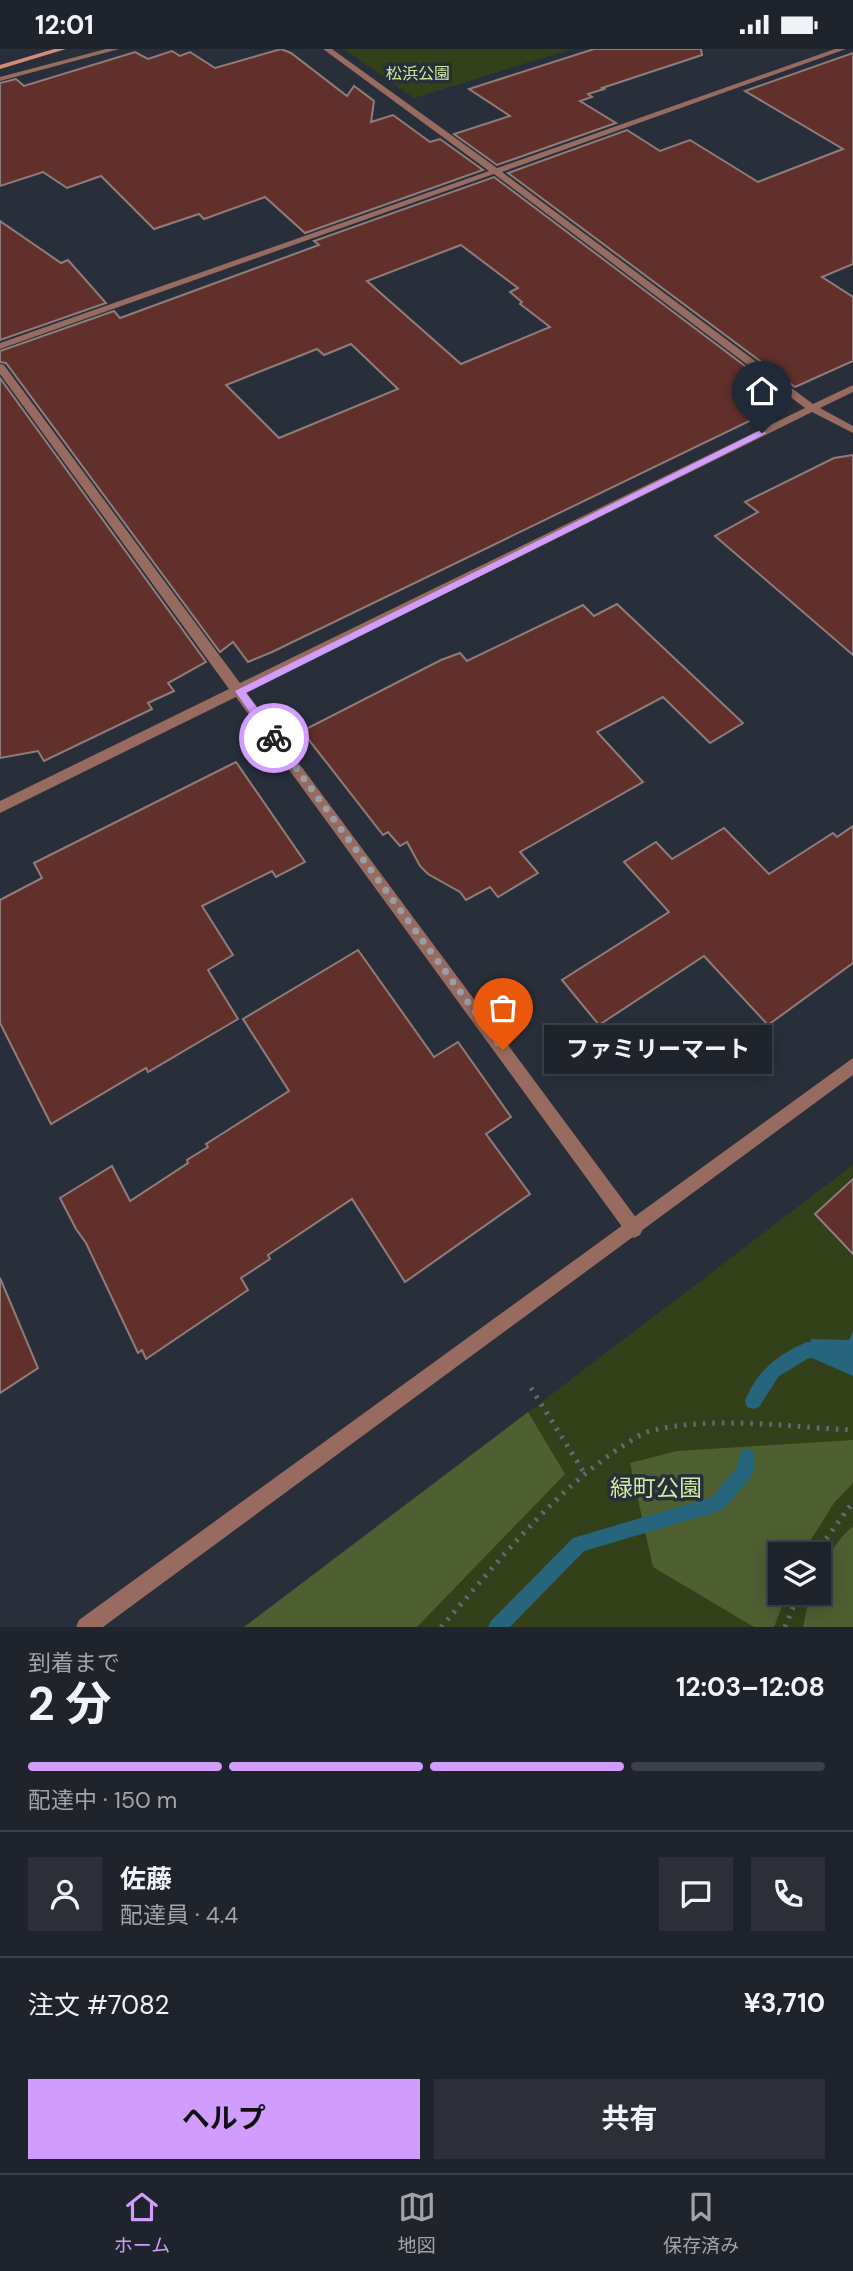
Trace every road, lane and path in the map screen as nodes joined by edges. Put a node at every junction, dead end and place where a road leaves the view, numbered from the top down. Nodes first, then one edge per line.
1 (62, 49) edge
2 (115, 49) edge
3 (327, 49) edge
4 (842, 49) edge
5 (0, 67) edge
6 (0, 79) edge
7 (498, 173) junction
8 (0, 346) edge
9 (0, 367) edge
10 (853, 388) edge
11 (812, 408) junction
12 (852, 427) edge
13 (240, 691) junction
14 (0, 807) edge
15 (853, 1066) edge
16 (634, 1229) junction
17 (531, 1388) dead end
18 (853, 1430) edge
19 (585, 1474) junction
20 (853, 1502) edge
21 (824, 1542) edge
22 (794, 1605) edge
23 (86, 1627) edge
24 (441, 1627) edge
25 (785, 1627) edge

1 - 5 main road
2 - 6 street
3 - 7 street
4 - 7 street
7 - 8 street
7 - 11 street
9 - 13 street
10 - 11 street
11 - 12 street
11 - 13 street
13 - 14 street
13 - 16 street
15 - 16 street
16 - 23 street
17 - 19 path
18 - 19 path
19 - 24 path
20 - 21 path
22 - 25 path

